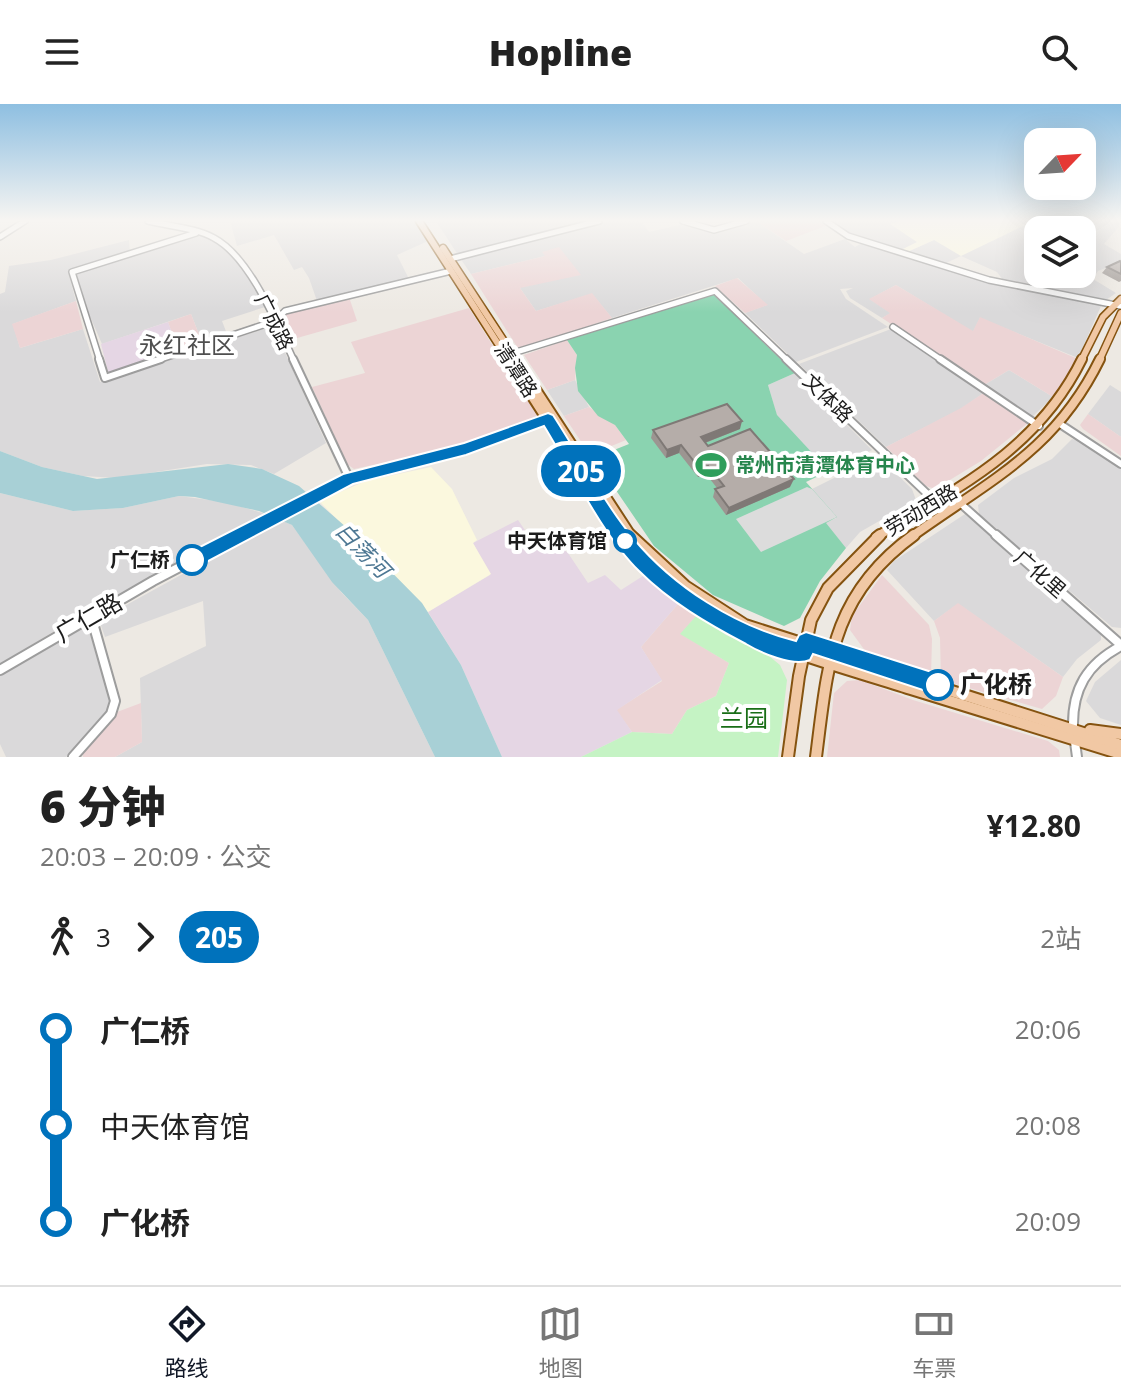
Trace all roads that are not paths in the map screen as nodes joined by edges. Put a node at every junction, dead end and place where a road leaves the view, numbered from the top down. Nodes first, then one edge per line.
1 (137, 251) edge
2 (234, 251) edge
3 (440, 251) edge
4 (444, 251) edge
5 (480, 251) edge
6 (898, 251) edge
7 (450, 259) junction
8 (451, 271) junction
9 (1118, 303) edge
10 (1121, 313) edge
11 (275, 321) junction
12 (893, 327) dead end
13 (513, 353) junction
14 (551, 417) junction
15 (1060, 424) junction
16 (1039, 426) junction
17 (1121, 464) edge
18 (349, 478) junction
19 (960, 503) junction
20 (938, 504) junction
21 (91, 616) junction
22 (1121, 645) edge
23 (808, 646) junction
24 (830, 656) junction
25 (0, 670) edge
26 (1073, 728) junction
27 (1121, 734) edge
28 (1075, 742) junction
29 (1121, 745) edge
30 (1121, 754) edge
31 (73, 757) edge
32 (788, 757) edge
33 (816, 757) edge
34 (1077, 757) edge
35 (1106, 757) edge

1 - 11 street
2 - 11 street, 广成路
3 - 8 main road, 清潭路
4 - 7 main road, 清潭路
5 - 7 street
6 - 9 street
7 - 13 main road, 清潭路
8 - 11 street
8 - 14 main road, 清潭路
9 - 16 main road, 劳动西路
10 - 15 main road, 劳动西路
11 - 18 street, 广成路
12 - 16 street
13 - 14 main road, 清潭路
13 - 20 street, 文体路
14 - 18 street
14 - 23 main road, 清潭路
15 - 17 street
15 - 19 main road, 劳动西路
16 - 20 main road, 劳动西路
18 - 21 street, 广仁路
19 - 22 street, 广化里
19 - 24 main road, 劳动西路
20 - 23 main road, 劳动西路
21 - 25 street, 广仁路
21 - 31 street
22 - 26 street
23 - 24 main road, 清潭路
23 - 32 main road, 劳动西路
24 - 26 main road
24 - 28 main road
24 - 33 main road, 劳动西路
26 - 27 main road
26 - 29 main road
28 - 30 main road
28 - 34 street
28 - 35 main road

